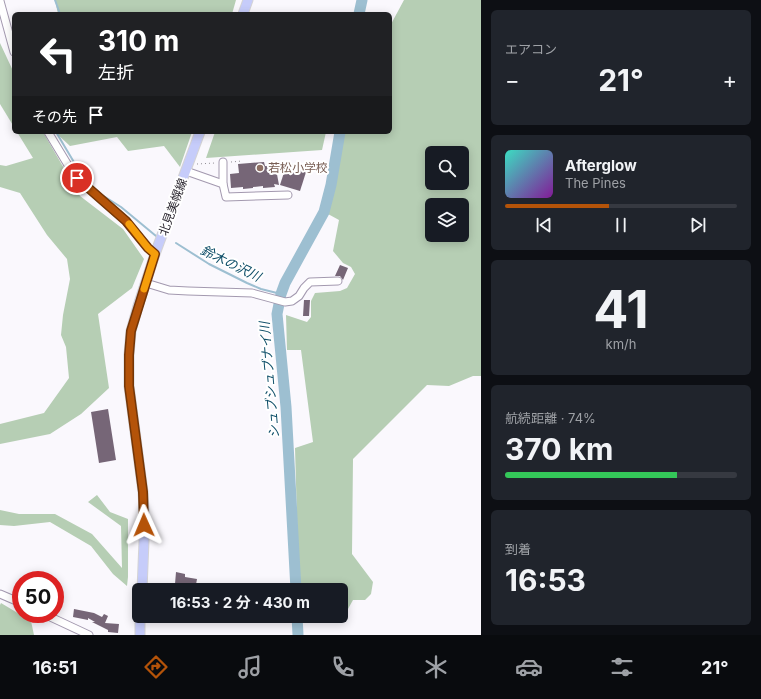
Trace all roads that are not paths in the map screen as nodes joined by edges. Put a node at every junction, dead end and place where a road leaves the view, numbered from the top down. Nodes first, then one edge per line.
1 (248, 0) edge
2 (0, 2) edge
3 (244, 12) edge
4 (12, 45) edge
5 (49, 134) edge
6 (199, 134) edge
7 (223, 162) road end
8 (187, 168) junction
9 (224, 184) junction
10 (288, 195) dead end
11 (155, 254) junction
12 (338, 281) dead end
13 (146, 283) junction
14 (142, 583) edge
15 (0, 594) edge
16 (12, 599) edge
17 (63, 623) edge
18 (140, 623) edge
19 (89, 635) edge
20 (140, 635) edge

1 - 3 main road
2 - 4 street
5 - 11 street
6 - 8 main road, 北見美幌線
7 - 9 street
8 - 9 street
8 - 11 main road, 北見美幌線
9 - 10 street
11 - 13 main road, 北見美幌線
12 - 13 street
13 - 14 main road, 北見美幌線
15 - 16 street
17 - 19 street
18 - 20 main road

